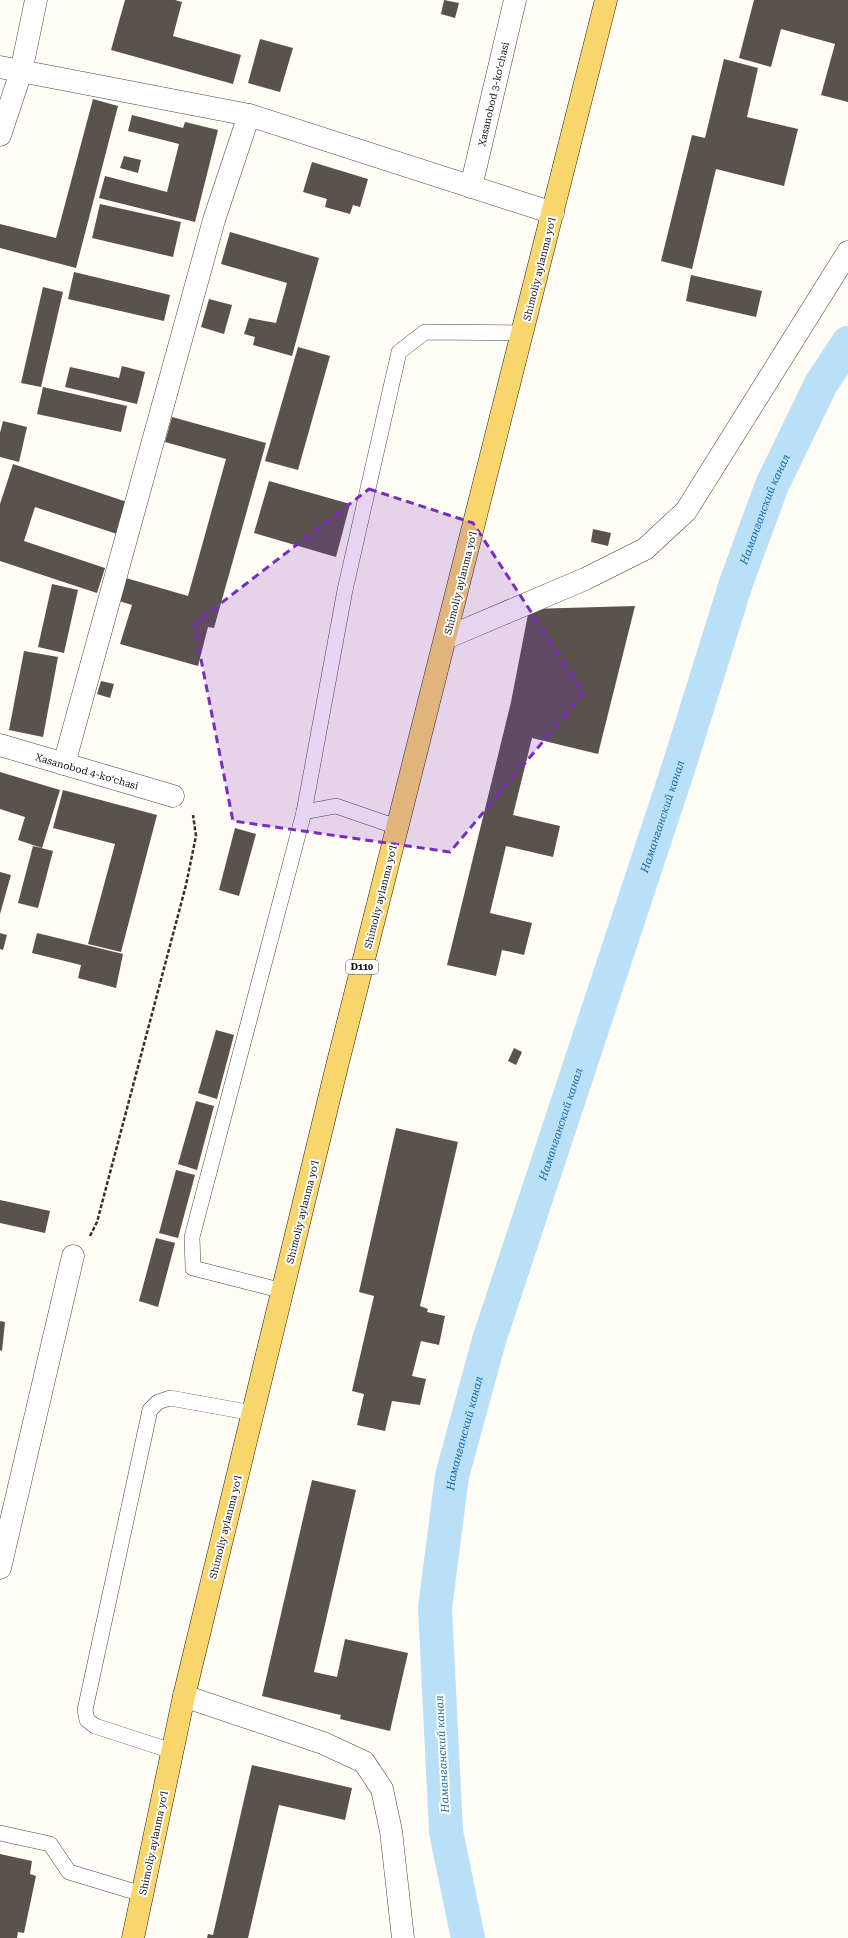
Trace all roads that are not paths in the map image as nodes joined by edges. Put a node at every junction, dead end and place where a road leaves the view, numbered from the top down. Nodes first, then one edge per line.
1 (36, 0) edge
2 (515, 0) edge
3 (606, 0) edge
4 (10, 70) edge
5 (248, 115) junction
6 (0, 135) edge
7 (471, 187) junction
8 (553, 213) junction
9 (848, 252) edge
10 (523, 333) junction
11 (446, 638) junction
12 (0, 745) edge
13 (64, 764) junction
14 (173, 796) road end
15 (304, 812) junction
16 (398, 827) junction
17 (73, 1256) road end
18 (283, 1291) junction
19 (253, 1413) junction
20 (0, 1568) edge
21 (184, 1696) junction
22 (172, 1751) junction
23 (0, 1833) edge
24 (142, 1894) junction
25 (132, 1938) edge
26 (403, 1938) edge

1 - 4 street
2 - 7 street, Xasanobod 3-koʻchasi
3 - 8 main road, Shimoliy aylanma yoʻl / D110
4 - 5 street
4 - 6 street
5 - 7 street
5 - 13 street
7 - 8 street
8 - 10 main road, Shimoliy aylanma yoʻl / D110
9 - 11 street
10 - 11 main road, Shimoliy aylanma yoʻl / D110
10 - 15 lane
11 - 16 main road, Shimoliy aylanma yoʻl / D110
12 - 13 street, Xasanobod 4-koʻchasi
13 - 14 street, Xasanobod 4-koʻchasi
15 - 16 lane
15 - 18 lane
16 - 18 main road, Shimoliy aylanma yoʻl / D110
17 - 20 street
18 - 19 main road, Shimoliy aylanma yoʻl / D110
19 - 21 main road, Shimoliy aylanma yoʻl / D110
19 - 22 lane
21 - 22 main road, Shimoliy aylanma yoʻl / D110
21 - 26 street
22 - 24 main road, Shimoliy aylanma yoʻl / D110
23 - 24 lane
24 - 25 main road, Shimoliy aylanma yoʻl / D110

